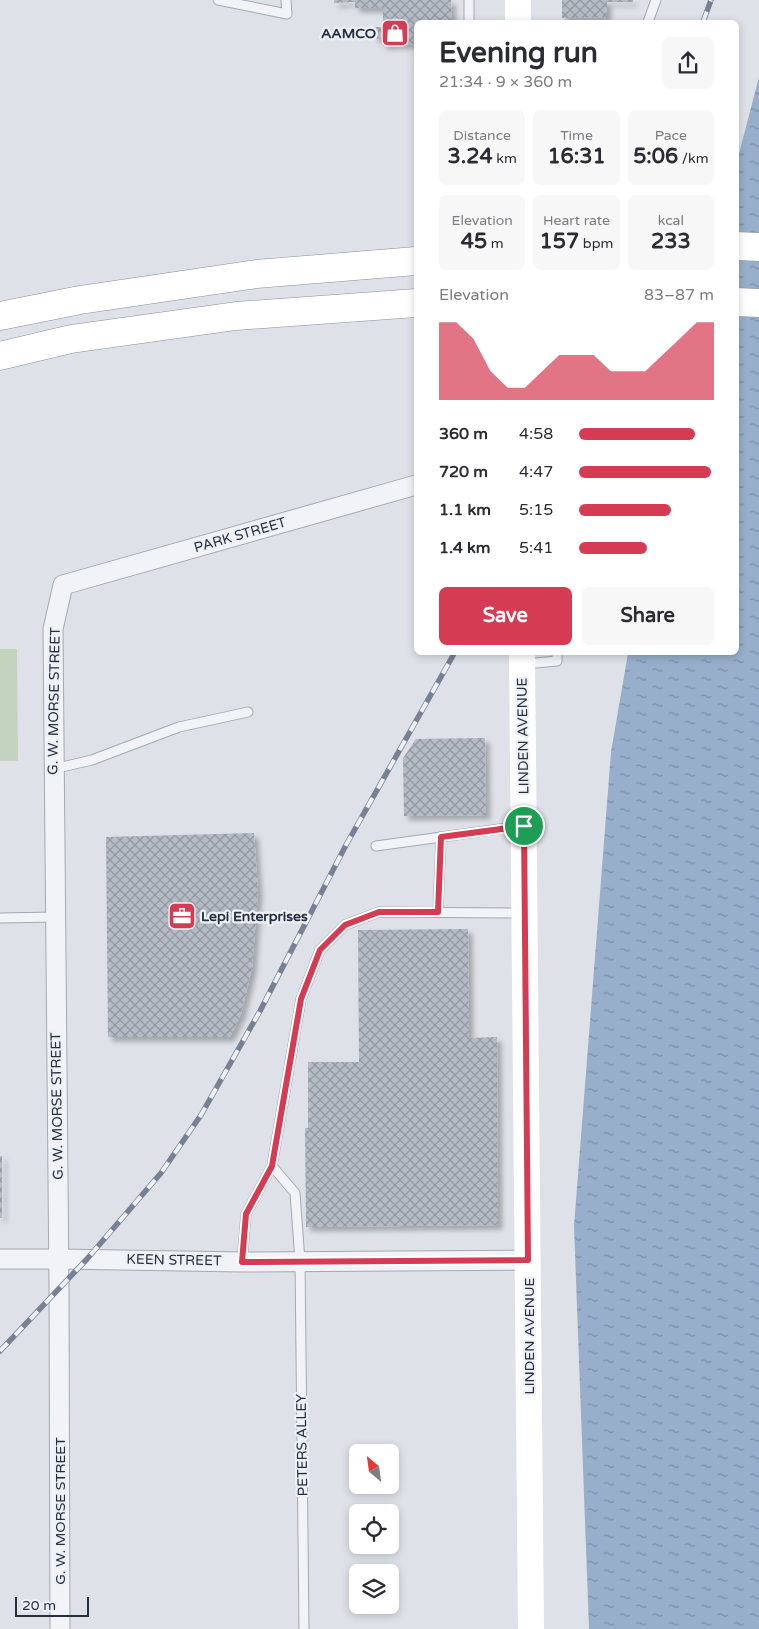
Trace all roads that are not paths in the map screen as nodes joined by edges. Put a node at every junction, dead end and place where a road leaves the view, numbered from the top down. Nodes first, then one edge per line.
1 (218, 0) edge
2 (286, 0) edge
3 (469, 0) edge
4 (518, 0) edge
5 (656, 0) edge
6 (469, 20) edge
7 (518, 20) edge
8 (649, 20) edge
9 (739, 246) edge
10 (759, 247) edge
11 (414, 261) edge
12 (739, 302) edge
13 (414, 303) edge
14 (759, 303) edge
15 (0, 316) edge
16 (0, 356) edge
17 (414, 486) edge
18 (63, 584) joint
19 (557, 655) edge
20 (522, 659) edge
21 (248, 712) dead end
22 (53, 769) junction
23 (524, 826) junction
24 (441, 837) junction
25 (376, 846) dead end
26 (438, 912) junction
27 (525, 913) junction
28 (55, 917) junction
29 (0, 918) edge
30 (272, 1166) junction
31 (0, 1259) edge
32 (59, 1259) junction
33 (528, 1260) junction
34 (300, 1261) junction
35 (242, 1262) junction
36 (60, 1629) edge
37 (304, 1629) edge
38 (531, 1629) edge

1 - 2 lane
3 - 6 lane
4 - 7 main road
5 - 8 lane
9 - 10 highway
11 - 15 highway
12 - 14 highway
13 - 16 highway
17 - 18 street, PARK STREET
18 - 22 street, G. W. MORSE STREET
19 - 20 lane
20 - 23 main road, LINDEN AVENUE
21 - 22 lane
22 - 28 street, G. W. MORSE STREET
23 - 24 lane
23 - 27 main road, LINDEN AVENUE
24 - 25 lane
24 - 26 lane
26 - 27 lane
26 - 30 lane
27 - 33 main road, LINDEN AVENUE
28 - 29 lane
28 - 32 street, G. W. MORSE STREET
30 - 34 lane, PETERS ALLEY
30 - 35 lane
31 - 32 street, KEEN STREET
32 - 35 street, KEEN STREET
32 - 36 street, G. W. MORSE STREET
33 - 34 street, KEEN STREET
33 - 38 main road, LINDEN AVENUE
34 - 35 street, KEEN STREET
34 - 37 lane, PETERS ALLEY

